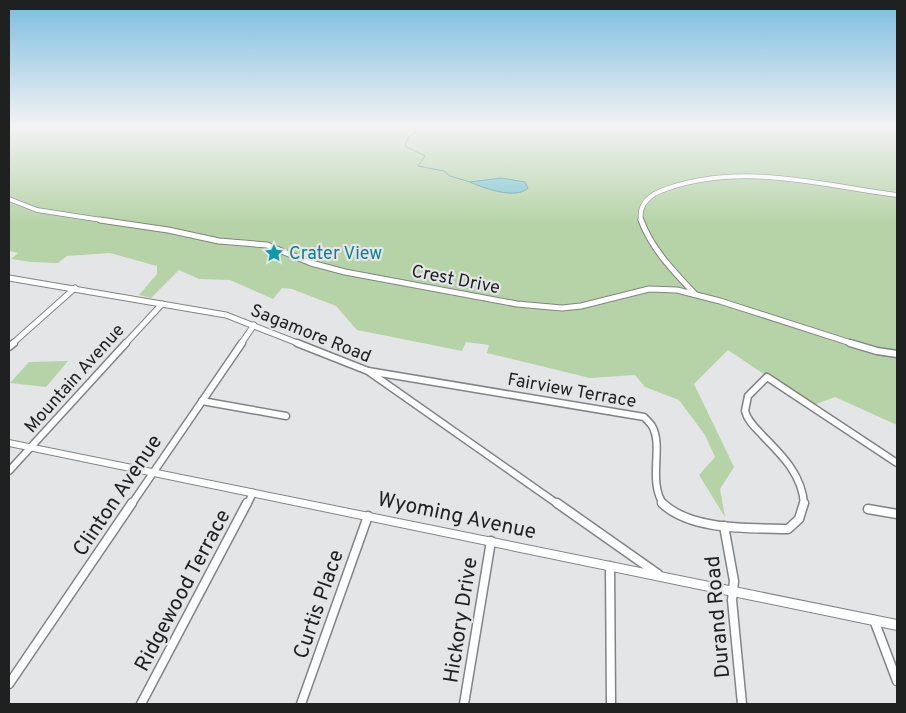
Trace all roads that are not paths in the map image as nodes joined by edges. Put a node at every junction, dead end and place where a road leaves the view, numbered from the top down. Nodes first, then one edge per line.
1 (897, 195) edge
2 (9, 199) edge
3 (9, 278) edge
4 (75, 288) junction
5 (692, 291) junction
6 (162, 304) junction
7 (254, 325) junction
8 (9, 347) edge
9 (897, 354) edge
10 (368, 371) junction
11 (202, 401) junction
12 (286, 416) dead end
13 (9, 444) edge
14 (30, 448) junction
15 (897, 463) edge
16 (9, 472) edge
17 (154, 472) junction
18 (254, 493) junction
19 (868, 509) dead end
20 (897, 514) edge
21 (368, 516) junction
22 (724, 526) junction
23 (491, 542) junction
24 (610, 566) junction
25 (662, 576) junction
26 (732, 591) junction
27 (874, 620) junction
28 (897, 624) edge
29 (897, 681) edge
30 (9, 684) edge
31 (141, 704) edge
32 (301, 704) edge
33 (464, 704) edge
34 (611, 704) edge
35 (742, 704) edge

1 - 5 street
2 - 5 street, Crest Drive
3 - 4 street, Sagamore Road
4 - 6 street, Sagamore Road
4 - 8 street
5 - 9 street, Crest Drive
6 - 7 street, Sagamore Road
6 - 14 street, Mountain Avenue
7 - 10 street, Sagamore Road
7 - 11 street, Clinton Avenue
10 - 22 street, Fairview Terrace
10 - 25 street, Sagamore Road
11 - 12 street
11 - 17 street, Clinton Avenue
13 - 14 main road, Wyoming Avenue
14 - 16 street, Mountain Avenue
14 - 17 main road, Wyoming Avenue
15 - 22 street, Fairview Terrace
17 - 18 main road, Wyoming Avenue
17 - 30 street, Clinton Avenue
18 - 21 main road, Wyoming Avenue
18 - 31 street, Ridgewood Terrace
19 - 20 street
21 - 23 main road, Wyoming Avenue
21 - 32 street, Curtis Place
22 - 26 street, Durand Road
23 - 24 main road, Wyoming Avenue
23 - 33 street, Hickory Drive
24 - 25 main road, Wyoming Avenue
24 - 34 street
25 - 26 main road, Wyoming Avenue
26 - 27 main road, Wyoming Avenue
26 - 35 street, Durand Road
27 - 28 main road, Wyoming Avenue
27 - 29 street

